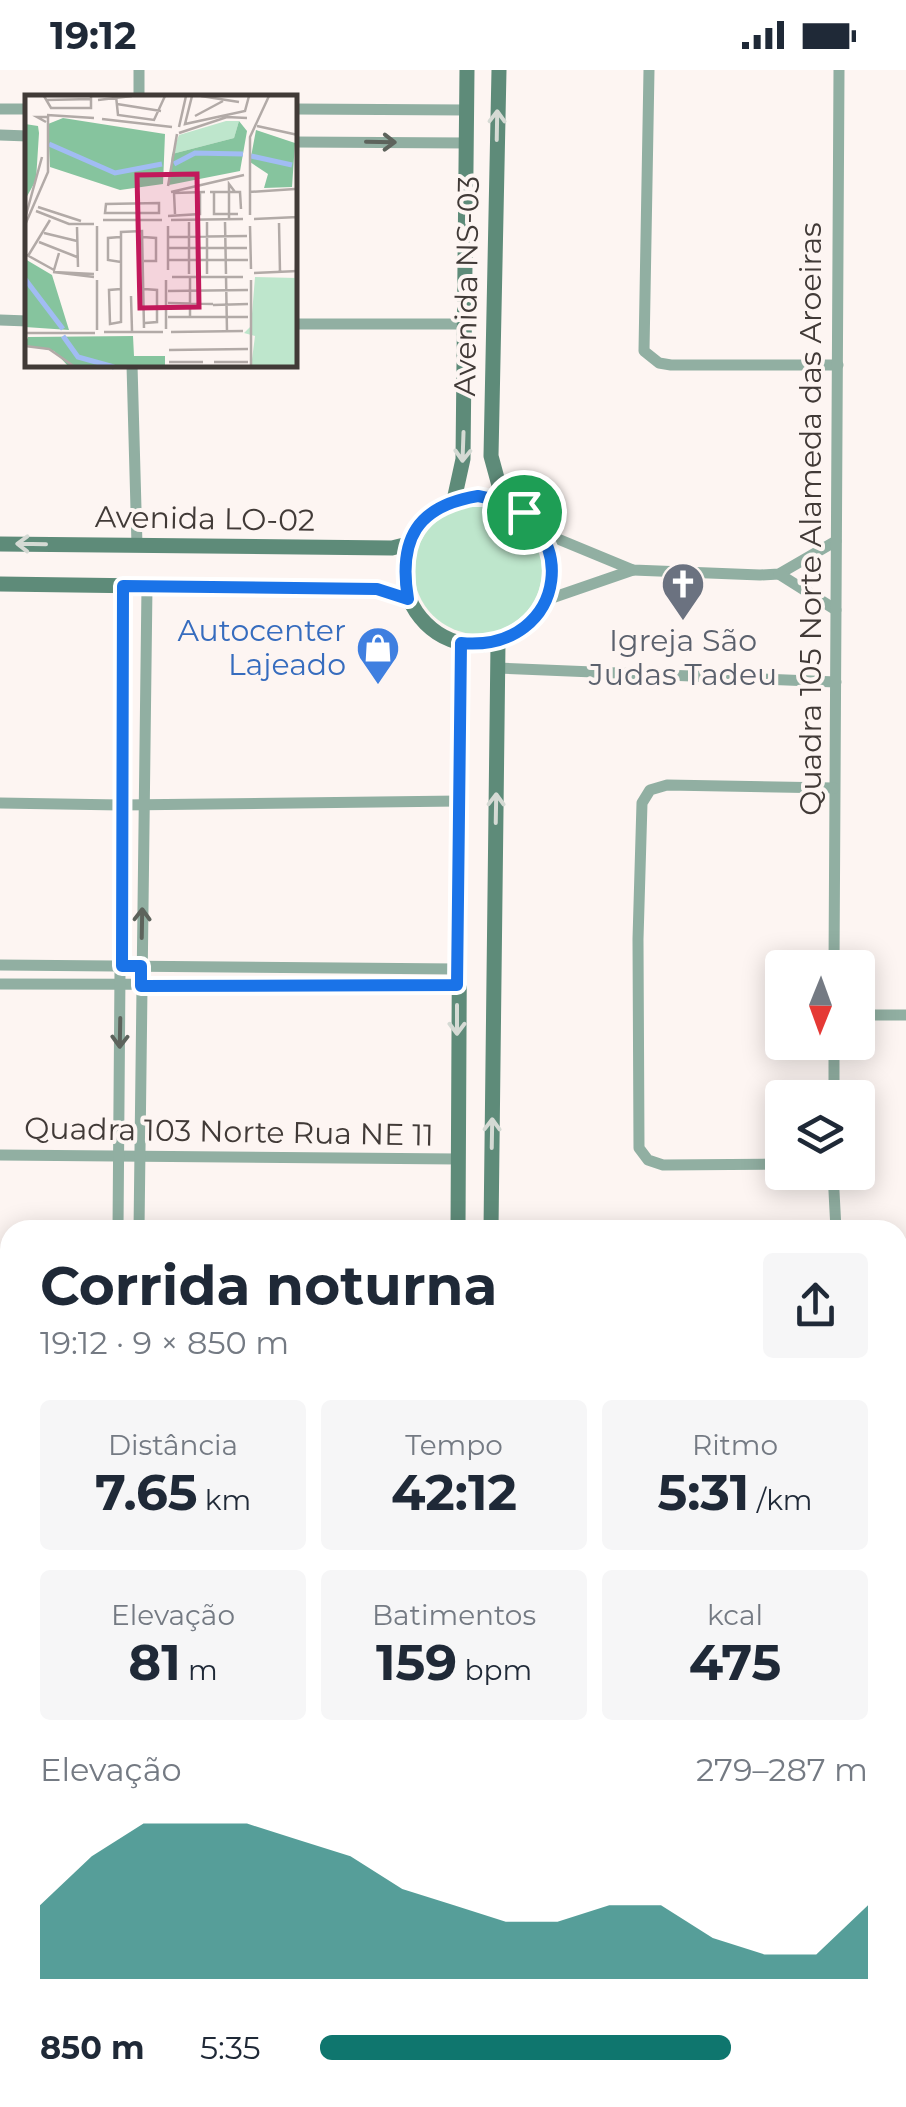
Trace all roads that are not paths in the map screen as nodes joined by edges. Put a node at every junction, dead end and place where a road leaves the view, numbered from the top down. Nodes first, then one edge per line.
1 (467, 70) edge
2 (498, 70) edge
3 (648, 70) edge
4 (839, 70) edge
5 (298, 109) edge
6 (466, 110) junction
7 (0, 134) edge
8 (25, 136) edge
9 (298, 142) edge
10 (466, 143) junction
11 (0, 320) edge
12 (25, 321) edge
13 (298, 324) edge
14 (466, 324) junction
15 (838, 365) junction
16 (132, 368) edge
17 (454, 500) junction
18 (503, 500) junction
19 (542, 532) junction
20 (836, 541) junction
21 (0, 544) edge
22 (408, 544) junction
23 (137, 545) junction
24 (633, 570) junction
25 (779, 574) junction
26 (0, 584) edge
27 (123, 586) junction
28 (147, 586) junction
29 (408, 599) junction
30 (546, 600) junction
31 (836, 610) junction
32 (498, 642) junction
33 (461, 643) junction
34 (498, 668) junction
35 (836, 682) junction
36 (834, 788) junction
37 (459, 801) junction
38 (0, 804) edge
39 (144, 805) junction
40 (121, 806) junction
41 (834, 950) edge
42 (0, 965) edge
43 (122, 966) junction
44 (141, 966) junction
45 (457, 977) junction
46 (0, 984) edge
47 (121, 986) junction
48 (141, 986) junction
49 (875, 1014) edge
50 (906, 1015) edge
51 (0, 1155) edge
52 (139, 1156) junction
53 (118, 1157) junction
54 (458, 1159) junction
55 (765, 1164) edge
56 (835, 1190) edge
57 (118, 1220) edge
58 (139, 1220) edge
59 (458, 1220) edge
60 (491, 1220) edge
61 (836, 1220) edge

1 - 6 street, Avenida NS-03
18 -> 2 street, Avenida NS-03
3 - 15 street
4 - 15 street, Quadra 105 Norte Alameda das Aroeiras
5 - 6 street
6 - 10 street, Avenida NS-03
7 - 8 street
9 -> 10 street
10 - 14 street, Avenida NS-03
11 - 12 street
13 - 14 street
14 -> 17 street, Avenida NS-03
15 - 20 street, Quadra 105 Norte Alameda das Aroeiras
16 - 23 street
17 - 18 street
17 - 22 street
18 - 19 street
19 - 24 street
19 - 30 street
20 - 25 street
20 - 31 street, Quadra 105 Norte Alameda das Aroeiras
23 -> 21 street, Avenida LO-02
22 - 23 street, Avenida LO-02
22 - 29 street
24 - 25 street
24 - 30 street
25 - 31 street
26 - 27 street
27 - 28 street
27 - 40 street
28 - 29 street
28 - 39 street
29 - 33 street
30 - 32 street
31 - 35 street, Quadra 105 Norte Alameda das Aroeiras
32 - 33 street
32 - 34 street
33 - 37 street
34 - 35 street
60 -> 34 street
35 - 36 street, Quadra 105 Norte Alameda das Aroeiras
36 - 41 street, Quadra 105 Norte Alameda das Aroeiras
36 - 55 street
37 - 39 street
37 - 45 street
38 - 40 street
39 - 40 street
44 -> 39 street
40 - 43 street
42 - 43 street
43 - 44 street
43 - 47 street
44 - 45 street
44 - 48 street
45 - 48 street
45 -> 54 street
46 - 47 street
47 - 48 street
47 -> 53 street
48 - 52 street
49 - 50 street
51 - 53 street, Quadra 103 Norte Rua NE 11
52 - 53 street, Quadra 103 Norte Rua NE 11
52 - 54 street, Quadra 103 Norte Rua NE 11
52 - 58 street
53 - 57 street
54 - 59 street
56 - 61 street

